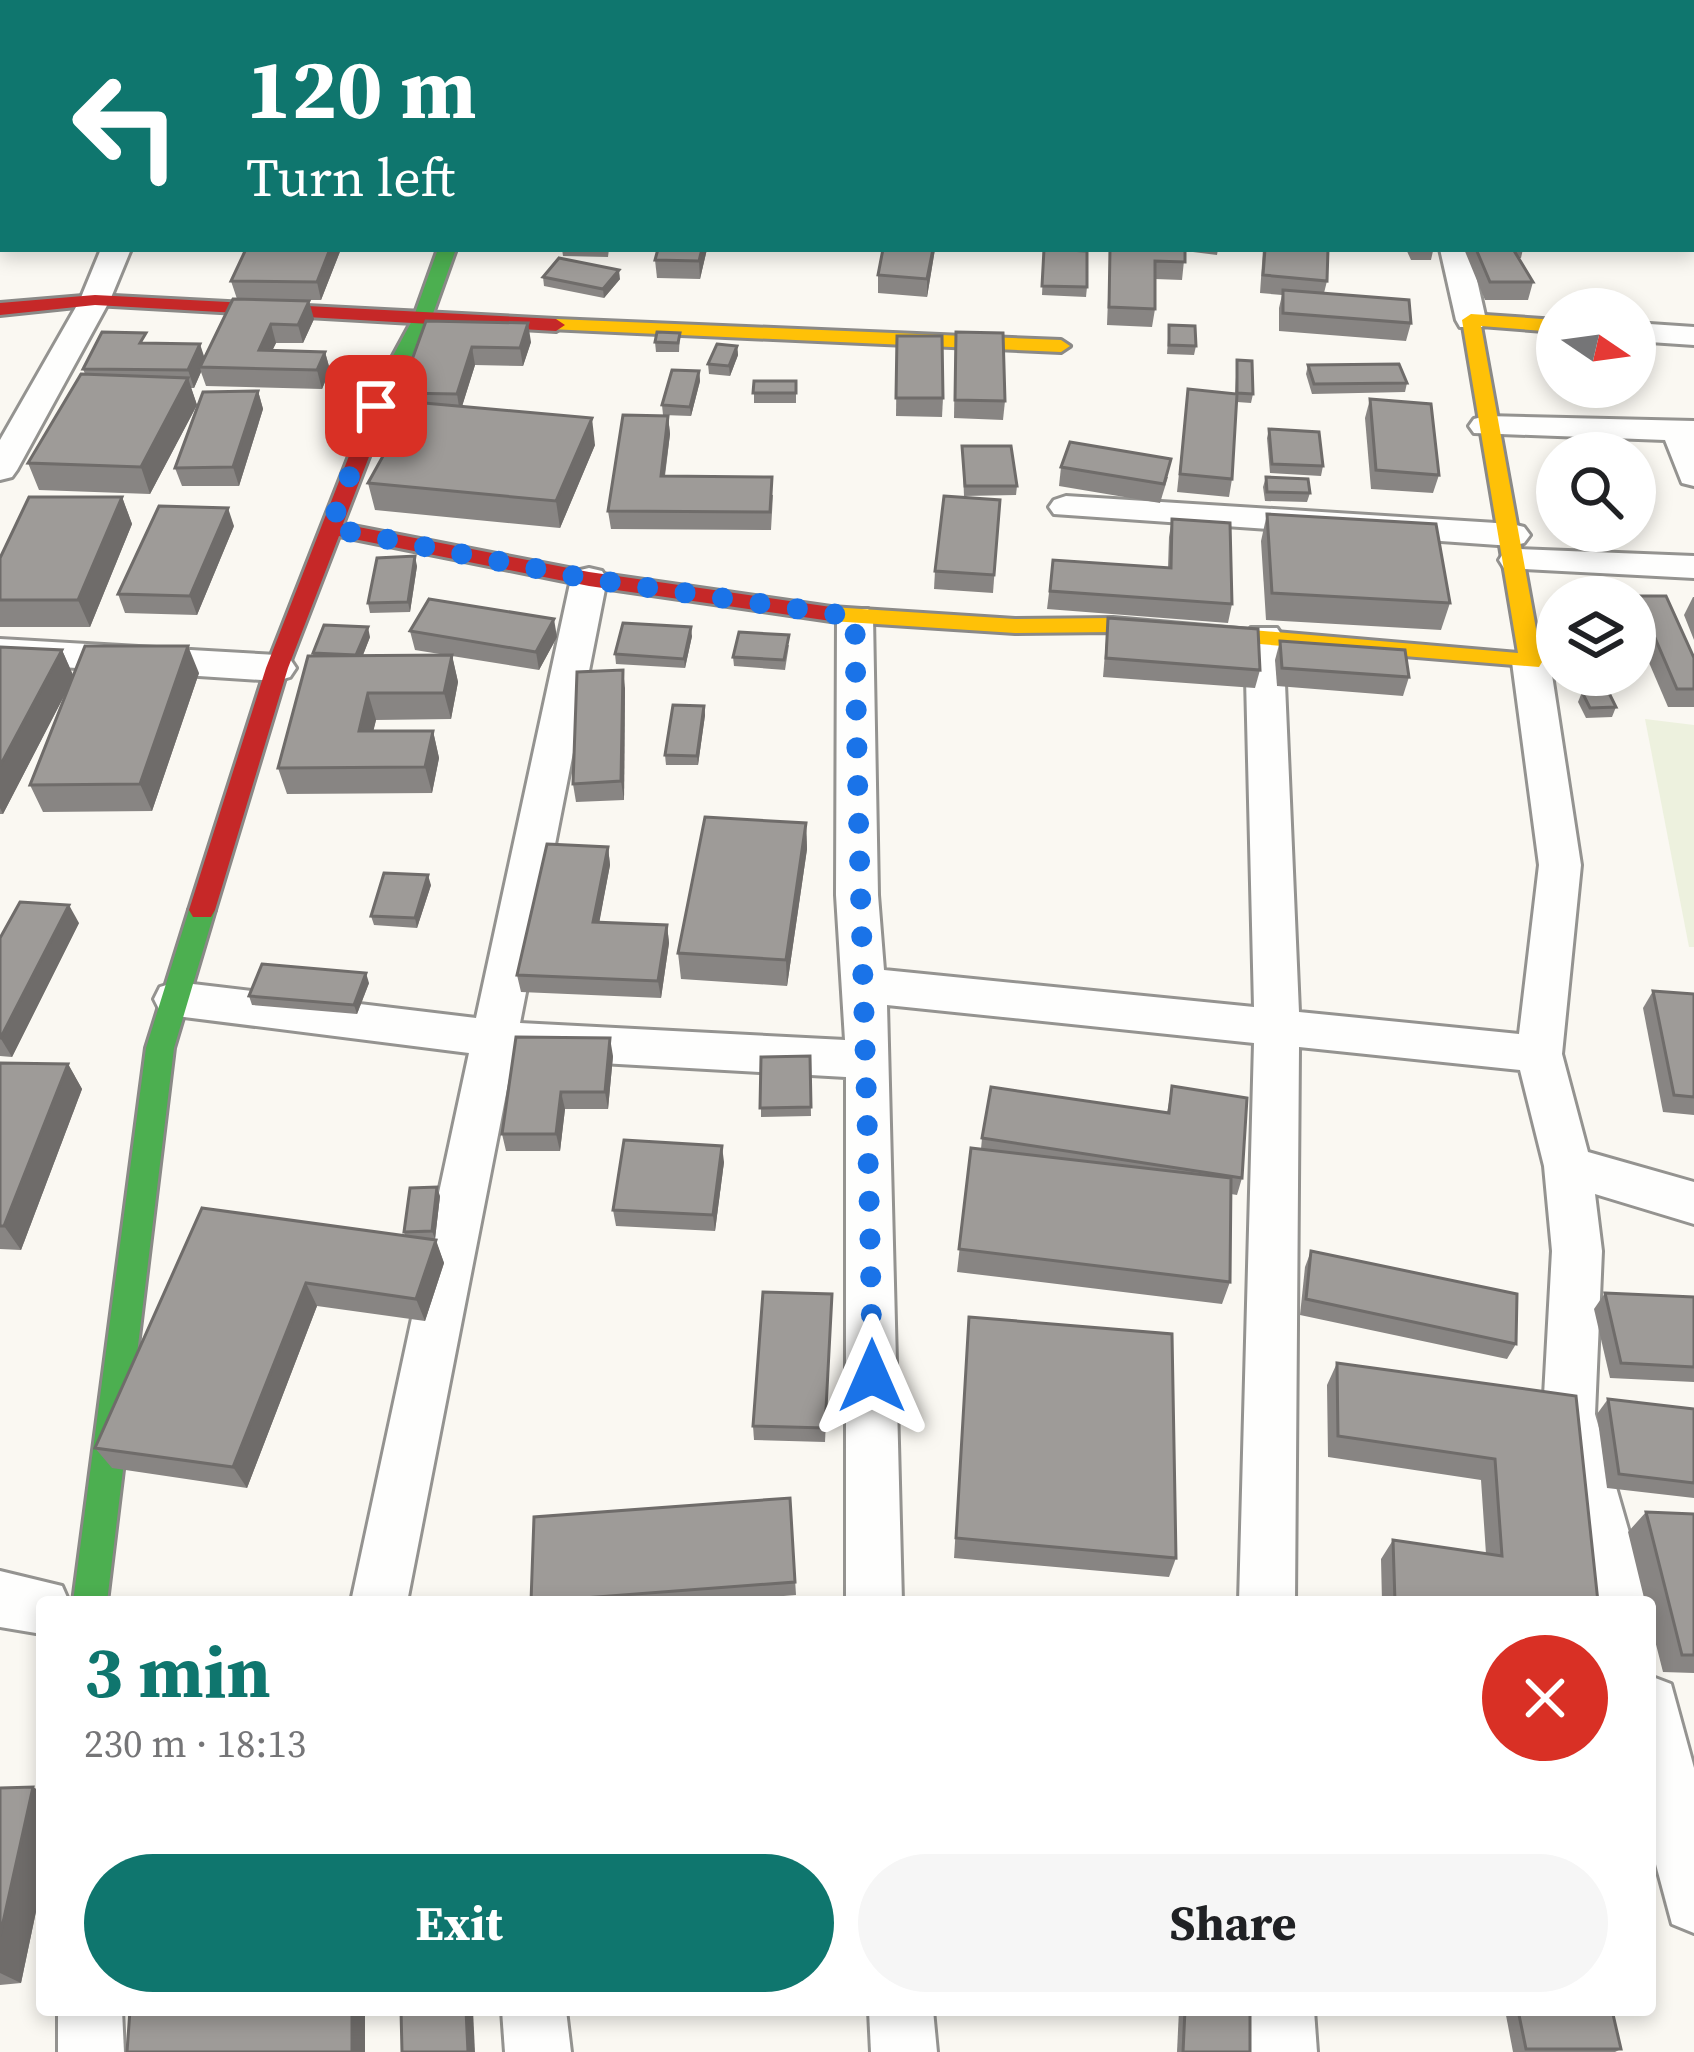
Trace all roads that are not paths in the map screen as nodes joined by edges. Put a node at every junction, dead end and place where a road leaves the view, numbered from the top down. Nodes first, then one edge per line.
1 (115, 252) edge
2 (446, 252) edge
3 (1456, 252) edge
4 (95, 300) junction
5 (0, 309) edge
6 (422, 320) junction
7 (1471, 320) junction
8 (1536, 325) edge
9 (1656, 333) edge
10 (1694, 336) edge
11 (1061, 346) dead end
12 (1486, 426) junction
13 (1686, 431) edge
14 (0, 470) edge
15 (1694, 476) edge
16 (1066, 507) dead end
17 (330, 528) junction
18 (1514, 548) junction
19 (1694, 567) edge
20 (589, 579) junction
21 (855, 617) junction
22 (1264, 637) junction
23 (0, 651) edge
24 (1531, 662) junction
25 (277, 668) junction
26 (862, 985) junction
27 (176, 999) junction
28 (1277, 1026) junction
29 (495, 1038) junction
30 (1539, 1054) junction
31 (869, 1060) junction
32 (1568, 1166) junction
33 (1694, 1203) edge
34 (91, 1596) edge
35 (381, 1596) edge
36 (874, 1596) edge
37 (1267, 1596) edge
38 (1619, 1596) edge
39 (0, 1599) edge
40 (36, 1605) edge
41 (1664, 1738) edge
42 (1694, 1902) edge
43 (90, 2016) edge
44 (535, 2016) edge
45 (901, 2016) edge
46 (1282, 2016) edge
47 (91, 2052) edge
48 (538, 2052) edge
49 (904, 2052) edge
50 (1284, 2052) edge

1 - 4 street
2 - 6 street
3 - 7 street
4 - 5 street
4 - 6 street
4 - 14 street
6 - 11 street
6 - 17 street
7 - 8 street
7 - 12 street
9 - 10 street
12 - 13 street
12 - 18 street
13 - 15 street
16 - 18 street
17 - 20 street
17 - 25 street
18 - 19 street
18 - 24 street
20 - 21 street
20 - 29 street
21 - 22 street
21 - 26 street
22 - 24 street
22 - 28 street
23 - 25 street
24 - 30 street
25 - 27 street
26 - 28 street
26 - 31 street
27 - 29 street
27 - 34 street
28 - 30 street
28 - 37 street
29 - 31 street
29 - 35 street
30 - 32 street
31 - 36 street
32 - 33 street
32 - 38 street
39 - 40 street
41 - 42 street
43 - 47 street
44 - 48 street
45 - 49 street
46 - 50 street

